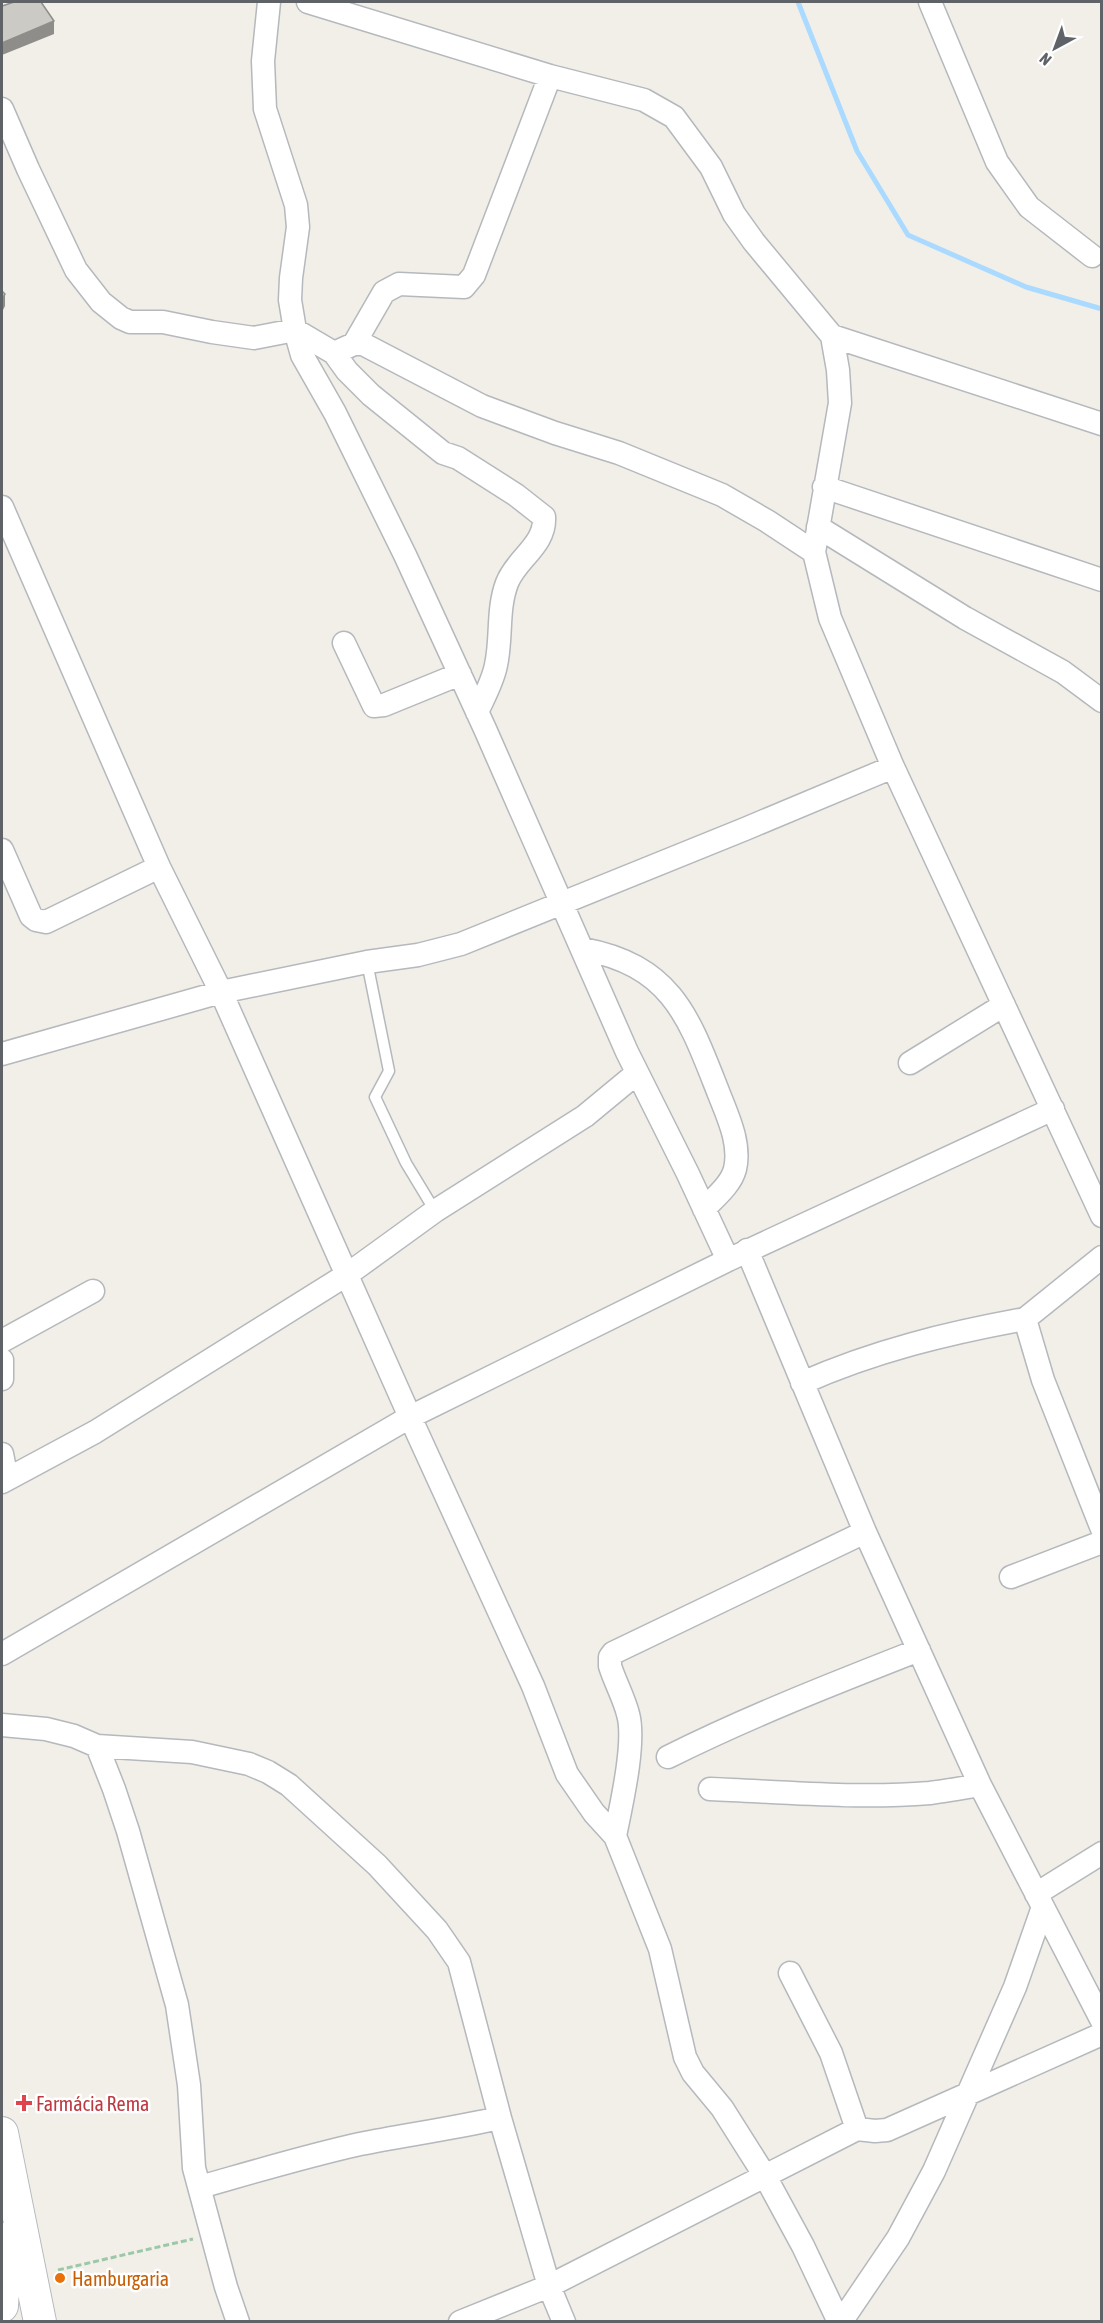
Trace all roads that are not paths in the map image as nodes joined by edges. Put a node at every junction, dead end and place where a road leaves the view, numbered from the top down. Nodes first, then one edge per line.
1 (269, 2) edge
2 (308, 2) edge
3 (930, 2) edge
4 (550, 76) junction
5 (2, 109) edge
6 (1092, 256) dead end
7 (295, 330) junction
8 (832, 336) junction
9 (344, 348) junction
10 (1101, 424) edge
11 (824, 487) junction
12 (2, 507) edge
13 (818, 527) junction
14 (814, 552) junction
15 (1101, 580) edge
16 (344, 643) dead end
17 (460, 674) junction
18 (1101, 700) edge
19 (477, 712) junction
20 (893, 767) junction
21 (2, 850) edge
22 (159, 867) junction
23 (562, 902) junction
24 (583, 949) junction
25 (367, 962) junction
26 (221, 992) junction
27 (1004, 1005) junction
28 (2, 1054) edge
29 (910, 1063) dead end
30 (637, 1073) junction
31 (1053, 1109) junction
32 (704, 1209) junction
33 (435, 1211) junction
34 (1101, 1216) edge
35 (737, 1255) junction
36 (1101, 1257) edge
37 (348, 1274) junction
38 (93, 1291) dead end
39 (1025, 1319) junction
40 (2, 1341) edge
41 (2, 1360) edge
42 (2, 1379) edge
43 (802, 1383) junction
44 (410, 1417) junction
45 (2, 1454) edge
46 (4, 1480) edge
47 (1101, 1529) edge
48 (865, 1532) junction
49 (1101, 1542) edge
50 (1011, 1577) dead end
51 (919, 1650) junction
52 (2, 1654) edge
53 (2, 1725) edge
54 (97, 1746) junction
55 (668, 1756) dead end
56 (980, 1785) junction
57 (710, 1789) dead end
58 (615, 1836) junction
59 (1101, 1853) edge
60 (1040, 1900) junction
61 (790, 1973) dead end
62 (1101, 2021) edge
63 (1101, 2034) edge
64 (969, 2094) junction
65 (500, 2118) junction
66 (857, 2129) junction
67 (2, 2133) edge
68 (765, 2176) junction
69 (200, 2187) junction
70 (2, 2245) edge
71 (549, 2286) junction
72 (2, 2306) edge
73 (40, 2322) edge
74 (238, 2322) edge
75 (460, 2322) edge
76 (564, 2322) edge
77 (840, 2322) edge

1 - 7 street
2 - 4 street
3 - 6 street
4 - 8 street
4 - 9 street
5 - 7 street
7 - 9 street
7 - 17 street
8 - 10 street
8 - 11 street
9 - 14 street
9 - 19 street
11 - 13 street
11 - 15 street
12 - 22 street
13 - 14 street
13 - 18 street
14 - 20 street
16 - 17 street
17 - 19 street
19 - 23 street
20 - 23 street
20 - 27 street
21 - 22 street
22 - 26 street
23 - 24 street
23 - 25 street
24 - 30 street
24 - 32 street
25 - 26 street
25 - 33 lane
26 - 28 street
26 - 37 street
27 - 29 street
27 - 31 street
30 - 32 street
30 - 33 street
31 - 34 street
31 - 35 street
32 - 35 street
33 - 37 street
35 - 43 street
35 - 44 street
36 - 39 street
37 - 44 street
37 - 46 street
38 - 40 street
39 - 43 street
39 - 47 street
41 - 42 street
43 - 48 street
44 - 52 street
44 - 58 street
45 - 46 street
48 - 51 street
48 - 58 street
49 - 50 street
51 - 55 street
51 - 56 street
53 - 54 street
54 - 65 street
54 - 69 street
56 - 57 street
56 - 60 street
58 - 68 street
59 - 60 street
60 - 62 street
60 - 64 street
61 - 66 street
63 - 64 street
64 - 66 street
64 - 77 street
65 - 69 street
65 - 71 street
66 - 68 street
67 - 73 main road
68 - 71 street
68 - 77 street
69 - 74 street
70 - 72 main road
71 - 75 street
71 - 76 street

